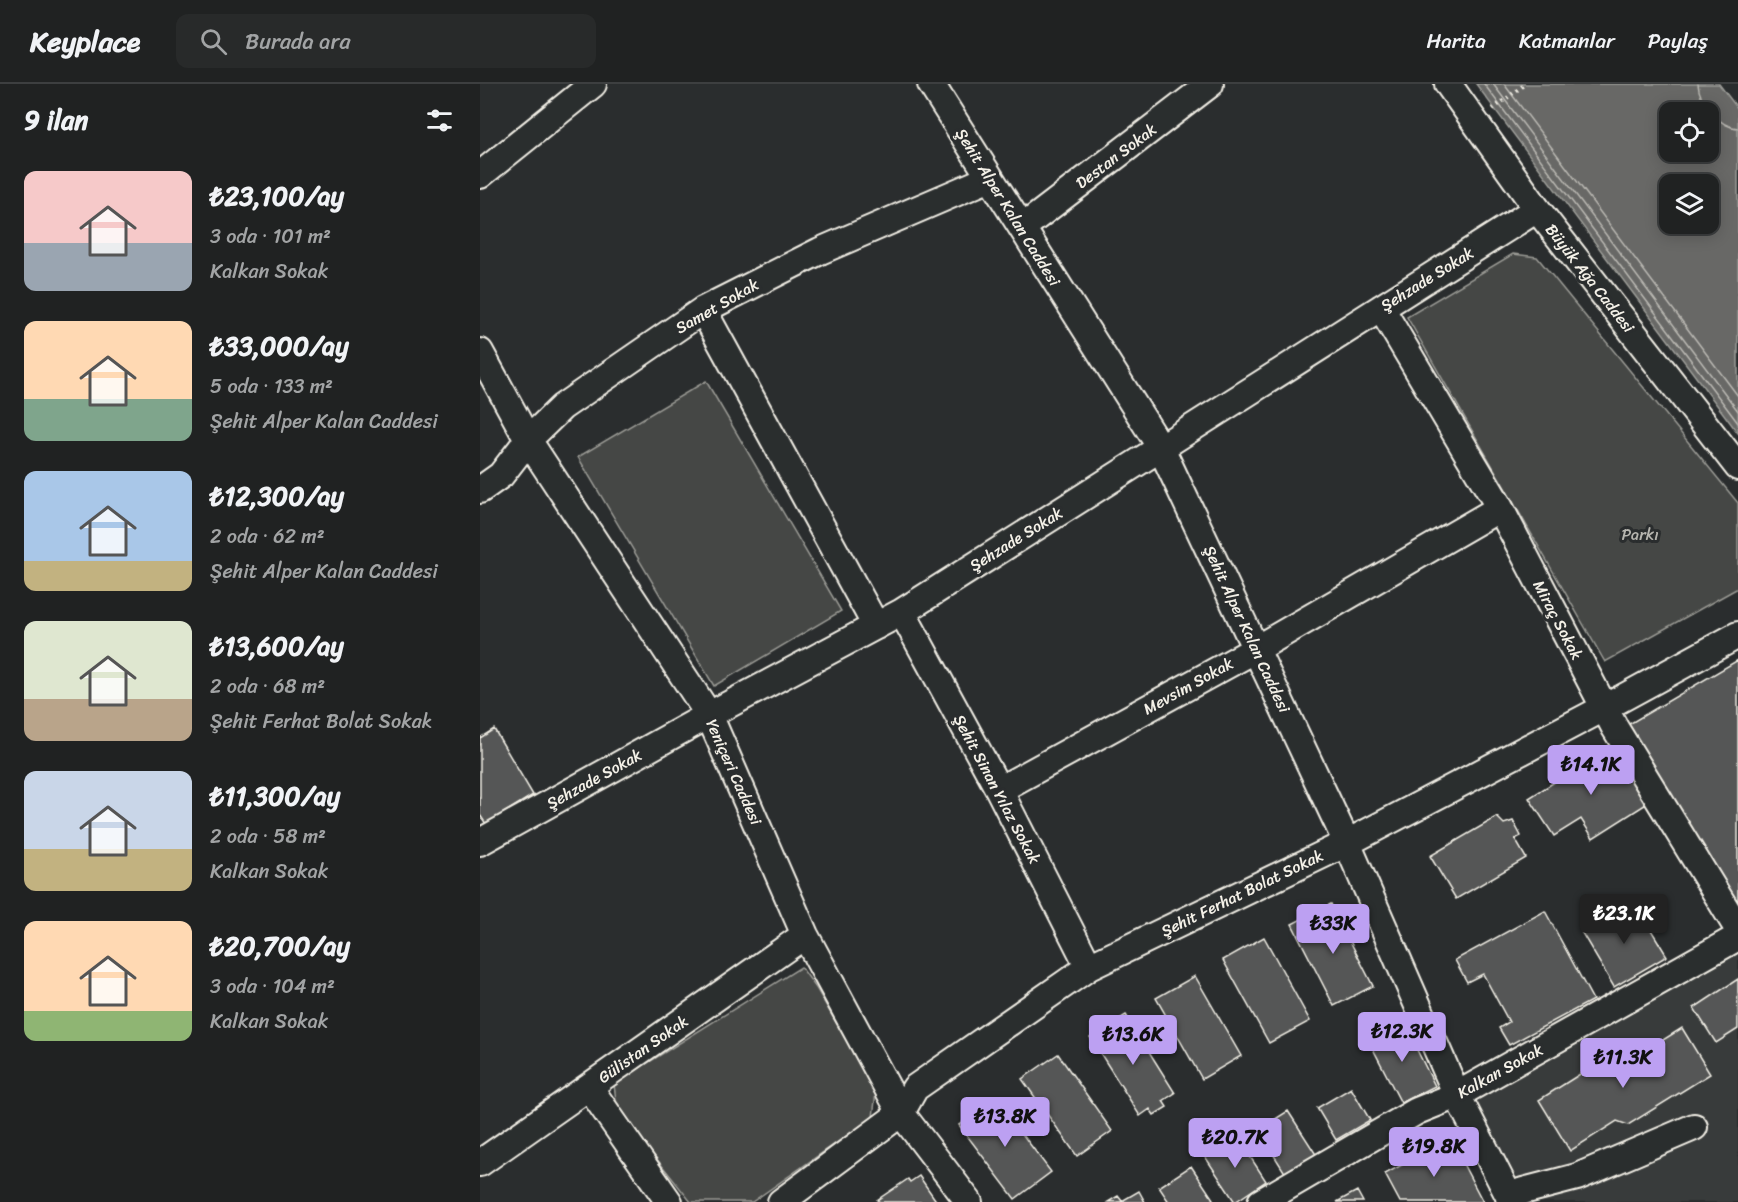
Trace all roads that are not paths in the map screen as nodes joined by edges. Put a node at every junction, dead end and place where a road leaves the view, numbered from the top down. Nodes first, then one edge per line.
1 (931, 84) edge
2 (1448, 84) edge
3 (583, 87) edge
4 (1200, 87) edge
5 (480, 175) edge
6 (990, 178) junction
7 (1537, 209) junction
8 (1022, 228) junction
9 (1381, 309) junction
10 (703, 310) junction
11 (480, 352) edge
12 (528, 440) junction
13 (1161, 448) junction
14 (1738, 467) edge
15 (480, 490) edge
16 (1500, 508) junction
17 (902, 612) junction
18 (876, 626) junction
19 (1738, 635) edge
20 (1256, 649) junction
21 (1604, 708) junction
22 (709, 715) junction
23 (999, 790) junction
24 (480, 842) edge
25 (1347, 843) junction
26 (1738, 929) edge
27 (805, 935) junction
28 (1738, 937) edge
29 (1089, 967) junction
30 (589, 1087) junction
31 (1457, 1095) junction
32 (901, 1113) junction
33 (1694, 1127) dead end
34 (480, 1163) edge
35 (1511, 1200) edge
36 (669, 1202) edge
37 (781, 1202) edge
38 (969, 1202) edge
39 (1260, 1202) edge

1 - 6 street, Şehit Alper Kalan Caddesi
2 - 7 street, Büyük Ağa Caddesi
3 - 5 street
4 - 8 street, Destan Sokak
6 - 8 street, Şehit Alper Kalan Caddesi
6 - 10 street, Samet Sokak
7 - 9 street, Şehzade Sokak
7 - 14 street, Büyük Ağa Caddesi
8 - 13 street, Şehit Alper Kalan Caddesi
9 - 13 street, Şehzade Sokak
9 - 16 street, Miraç Sokak
10 - 12 street, Samet Sokak
10 - 18 street
11 - 12 street, Yeniçeri Caddesi
12 - 15 street, Samet Sokak
12 - 22 street, Yeniçeri Caddesi
13 - 17 street, Şehzade Sokak
13 - 20 street, Şehit Alper Kalan Caddesi
16 - 20 street, Mevsim Sokak
16 - 21 street, Miraç Sokak
17 - 18 street, Şehzade Sokak
17 - 23 street, Şehit Sinan Yılaz Sokak
18 - 22 street, Şehzade Sokak
19 - 21 street, Şehit Ferhat Bolat Sokak
20 - 23 street, Mevsim Sokak
20 - 25 street, Şehit Alper Kalan Caddesi
21 - 25 street, Şehit Ferhat Bolat Sokak
21 - 26 street, Miraç Sokak
22 - 24 street, Şehzade Sokak
22 - 27 street, Yeniçeri Caddesi
23 - 29 street, Şehit Sinan Yılaz Sokak
25 - 29 street, Şehit Ferhat Bolat Sokak
25 - 31 street, Şehit Alper Kalan Caddesi
27 - 30 street, Gülistan Sokak
27 - 32 street, Yeniçeri Caddesi
28 - 31 street, Kalkan Sokak
29 - 32 street, Şehit Ferhat Bolat Sokak
30 - 34 street, Gülistan Sokak
30 - 36 street
31 - 35 street, Şehit Alper Kalan Caddesi
31 - 39 street, Kalkan Sokak
32 - 37 street, Şehit Ferhat Bolat Sokak
32 - 38 street, Yeniçeri Caddesi
33 - 35 street

